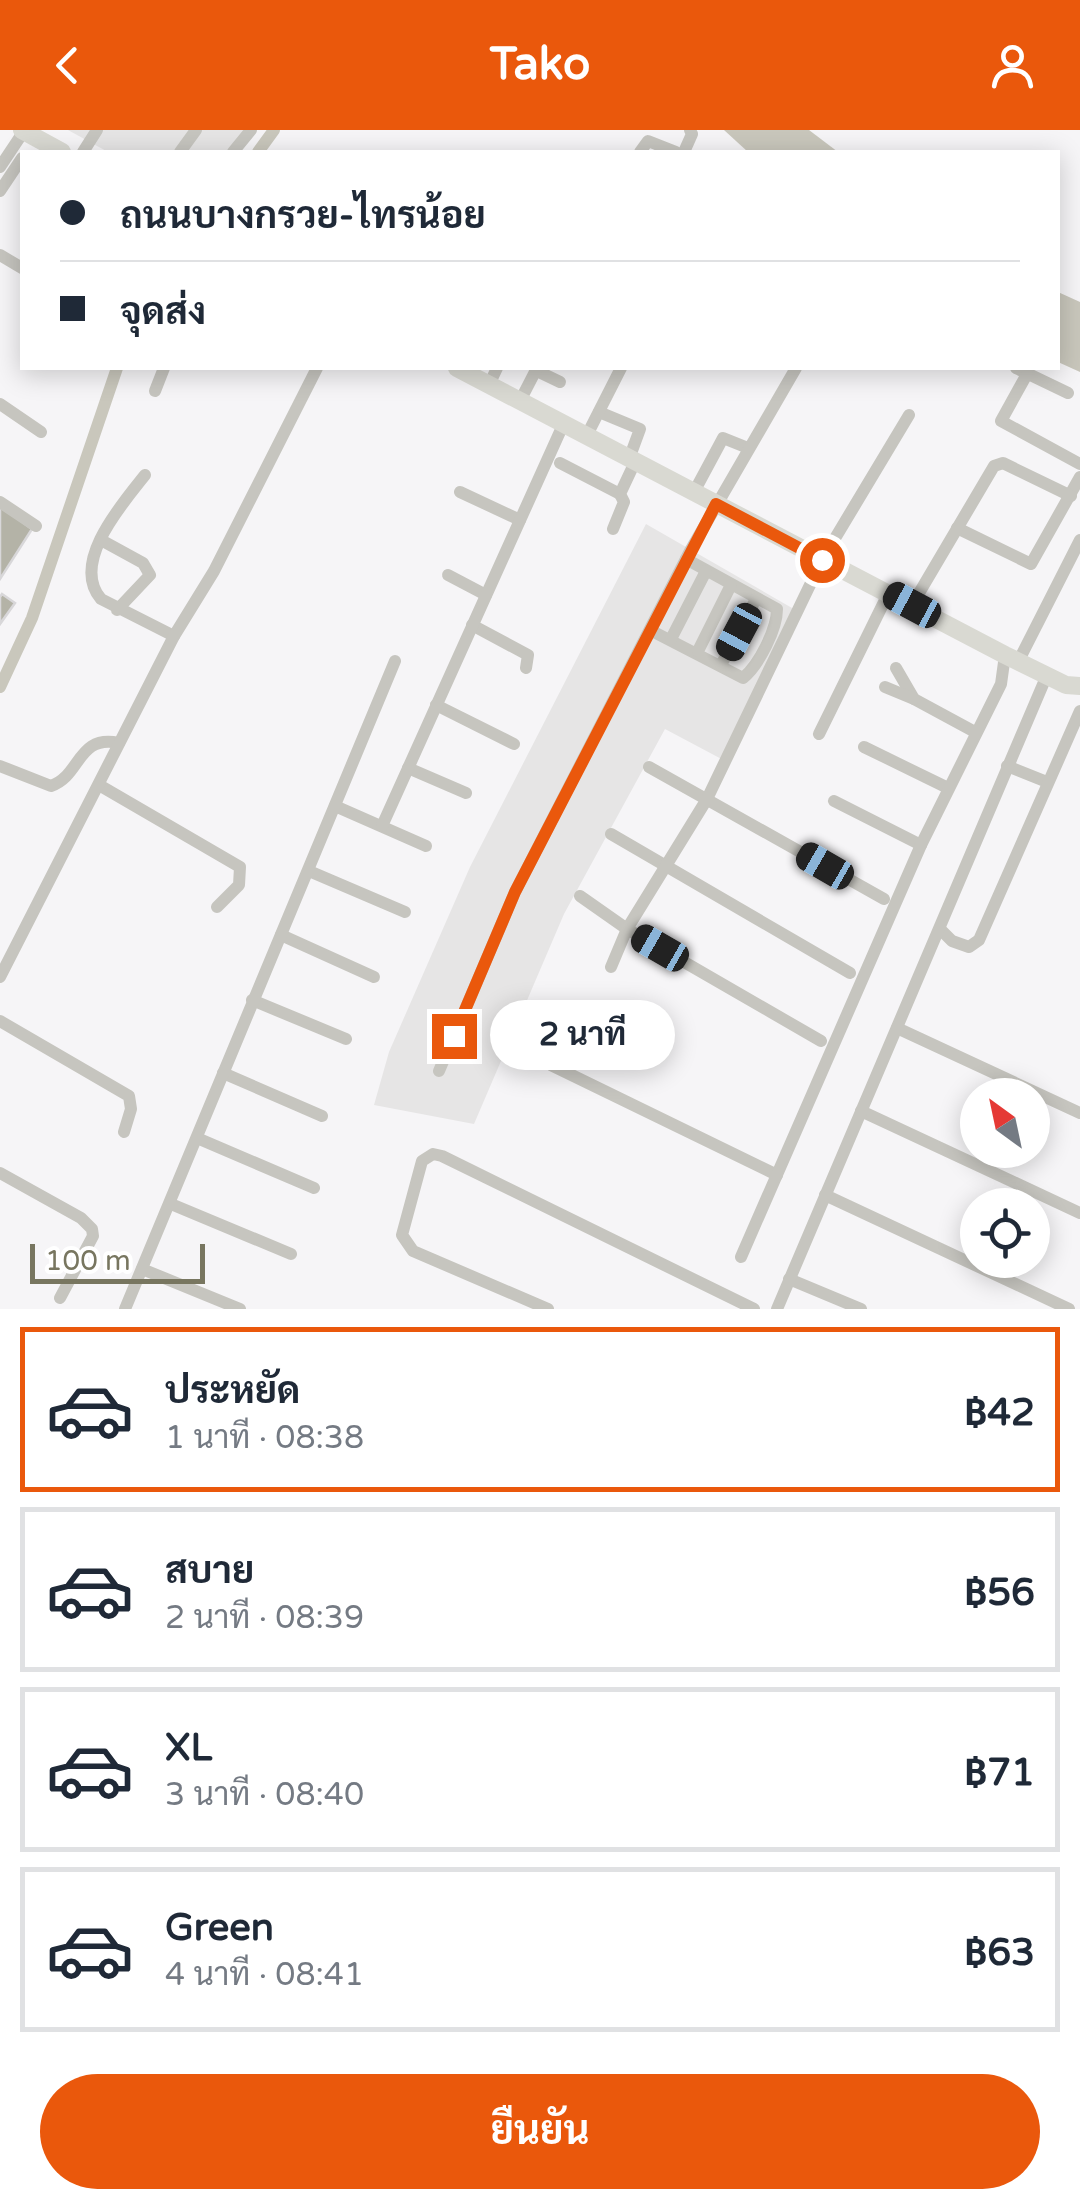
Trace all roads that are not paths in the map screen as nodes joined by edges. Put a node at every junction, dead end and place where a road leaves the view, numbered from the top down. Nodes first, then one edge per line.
1 (251, 130) edge
2 (26, 142) edge
3 (55, 150) edge
4 (235, 150) edge
5 (641, 150) edge
6 (671, 150) edge
7 (20, 154) edge
8 (0, 168) edge
9 (0, 192) edge
10 (163, 370) edge
11 (316, 370) edge
12 (466, 370) edge
13 (536, 370) edge
14 (538, 370) edge
15 (620, 370) edge
16 (795, 370) edge
17 (1021, 371) edge
18 (493, 376) edge
19 (560, 382) dead end
20 (155, 390) dead end
21 (1068, 393) dead end
22 (520, 402) junction
23 (0, 404) edge
24 (599, 412) junction
25 (909, 416) dead end
26 (563, 425) junction
27 (41, 432) dead end
28 (586, 437) junction
29 (748, 448) junction
30 (632, 460) junction
31 (560, 463) dead end
32 (1080, 464) edge
33 (145, 475) dead end
34 (1080, 477) edge
35 (460, 492) dead end
36 (694, 492) junction
37 (620, 494) junction
38 (1071, 496) junction
39 (0, 502) edge
40 (716, 504) junction
41 (520, 520) junction
42 (36, 526) dead end
43 (958, 528) junction
44 (613, 529) dead end
45 (101, 540) junction
46 (1080, 540) edge
47 (686, 559) junction
48 (822, 560) junction
49 (706, 572) junction
50 (448, 575) dead end
51 (730, 585) junction
52 (889, 592) junction
53 (486, 596) junction
54 (756, 598) junction
55 (912, 605) junction
56 (117, 610) junction
57 (472, 625) junction
58 (650, 630) junction
59 (174, 636) junction
60 (671, 639) junction
61 (698, 652) junction
62 (1012, 658) junction
63 (395, 661) dead end
64 (721, 666) junction
65 (526, 668) dead end
66 (896, 668) dead end
67 (1046, 675) junction
68 (1073, 686) edge
69 (885, 687) dead end
70 (914, 699) junction
71 (436, 705) junction
72 (1080, 708) edge
73 (974, 732) junction
74 (818, 734) dead end
75 (120, 743) junction
76 (514, 744) dead end
77 (864, 747) dead end
78 (0, 766) edge
79 (1008, 766) junction
80 (648, 767) dead end
81 (408, 768) junction
82 (1047, 782) junction
83 (99, 784) junction
84 (948, 788) junction
85 (466, 793) dead end
86 (708, 799) junction
87 (834, 801) dead end
88 (335, 806) junction
89 (382, 826) junction
90 (611, 834) dead end
91 (921, 845) junction
92 (426, 846) dead end
93 (665, 866) junction
94 (308, 870) junction
95 (580, 896) dead end
96 (884, 900) dead end
97 (217, 908) dead end
98 (404, 912) dead end
99 (628, 929) junction
100 (940, 929) junction
101 (281, 935) junction
102 (611, 967) dead end
103 (850, 973) dead end
104 (0, 977) edge
105 (374, 978) dead end
106 (252, 1000) junction
107 (0, 1021) edge
108 (897, 1028) junction
109 (346, 1039) dead end
110 (822, 1041) dead end
111 (551, 1065) dead end
112 (438, 1071) dead end
113 (223, 1073) junction
114 (861, 1112) junction
115 (1080, 1113) edge
116 (322, 1116) dead end
117 (124, 1132) dead end
118 (197, 1138) junction
119 (0, 1172) edge
120 (777, 1175) junction
121 (314, 1188) dead end
122 (825, 1195) junction
123 (171, 1204) junction
124 (1080, 1214) edge
125 (291, 1254) dead end
126 (742, 1257) dead end
127 (142, 1269) junction
128 (788, 1278) junction
129 (60, 1298) dead end
130 (124, 1309) edge
131 (240, 1309) edge
132 (548, 1309) edge
133 (754, 1309) edge
134 (777, 1309) edge
135 (860, 1309) edge
136 (1069, 1309) edge

1 - 4 street
2 - 3 main road
2 - 8 street
5 - 6 street
7 - 9 street
10 - 20 street
11 - 59 street
12 - 18 main road
13 - 22 street
14 - 19 street
15 - 24 street
16 - 29 street
17 - 21 street
17 - 32 street
18 - 22 main road
22 - 26 main road
23 - 27 street
24 - 28 street
24 - 30 street
25 - 48 street
26 - 28 main road
26 - 41 street
28 - 30 main road
29 - 36 street
29 - 40 street
30 - 36 main road
30 - 37 street
31 - 37 street
33 - 45 street
34 - 38 street
35 - 41 street
36 - 40 main road
37 - 44 street
38 - 43 street
38 - 43 street
39 - 42 street
40 - 47 street
40 - 48 main road
41 - 53 street
43 - 55 street
45 - 56 street
45 - 56 street
46 - 62 street
47 - 49 street
47 - 58 street
48 - 52 main road
48 - 86 street
49 - 51 street
49 - 60 street
50 - 53 street
51 - 54 street
51 - 61 street
52 - 55 main road
52 - 74 street
53 - 57 street
54 - 64 street
54 - 64 street
55 - 62 main road
56 - 59 street
57 - 65 street
57 - 71 street
58 - 60 street
58 - 112 street
59 - 75 street
60 - 61 street
61 - 64 street
62 - 67 main road
62 - 73 street
63 - 88 street
66 - 70 street
67 - 68 main road
67 - 79 street
68 - 72 main road
69 - 70 street
70 - 73 street
71 - 76 street
71 - 81 street
72 - 82 street
73 - 84 street
75 - 78 street
75 - 83 street
77 - 84 street
79 - 82 street
79 - 100 street
80 - 86 street
81 - 85 street
81 - 89 street
82 - 100 street
83 - 97 street
83 - 104 street
84 - 91 street
86 - 93 street
86 - 96 street
87 - 91 street
88 - 89 street
88 - 94 street
89 - 92 street
90 - 93 street
91 - 120 street
93 - 99 street
93 - 103 street
94 - 98 street
94 - 101 street
95 - 99 street
99 - 102 street
99 - 110 street
100 - 108 street
101 - 105 street
101 - 106 street
106 - 109 street
106 - 113 street
107 - 117 street
108 - 114 street
108 - 115 street
111 - 120 street
113 - 116 street
113 - 118 street
114 - 122 street
114 - 124 street
118 - 121 street
118 - 123 street
119 - 129 street
120 - 126 street
122 - 128 street
122 - 136 street
123 - 125 street
123 - 127 street
127 - 130 street
127 - 131 street
128 - 134 street
128 - 135 street
132 - 133 street

